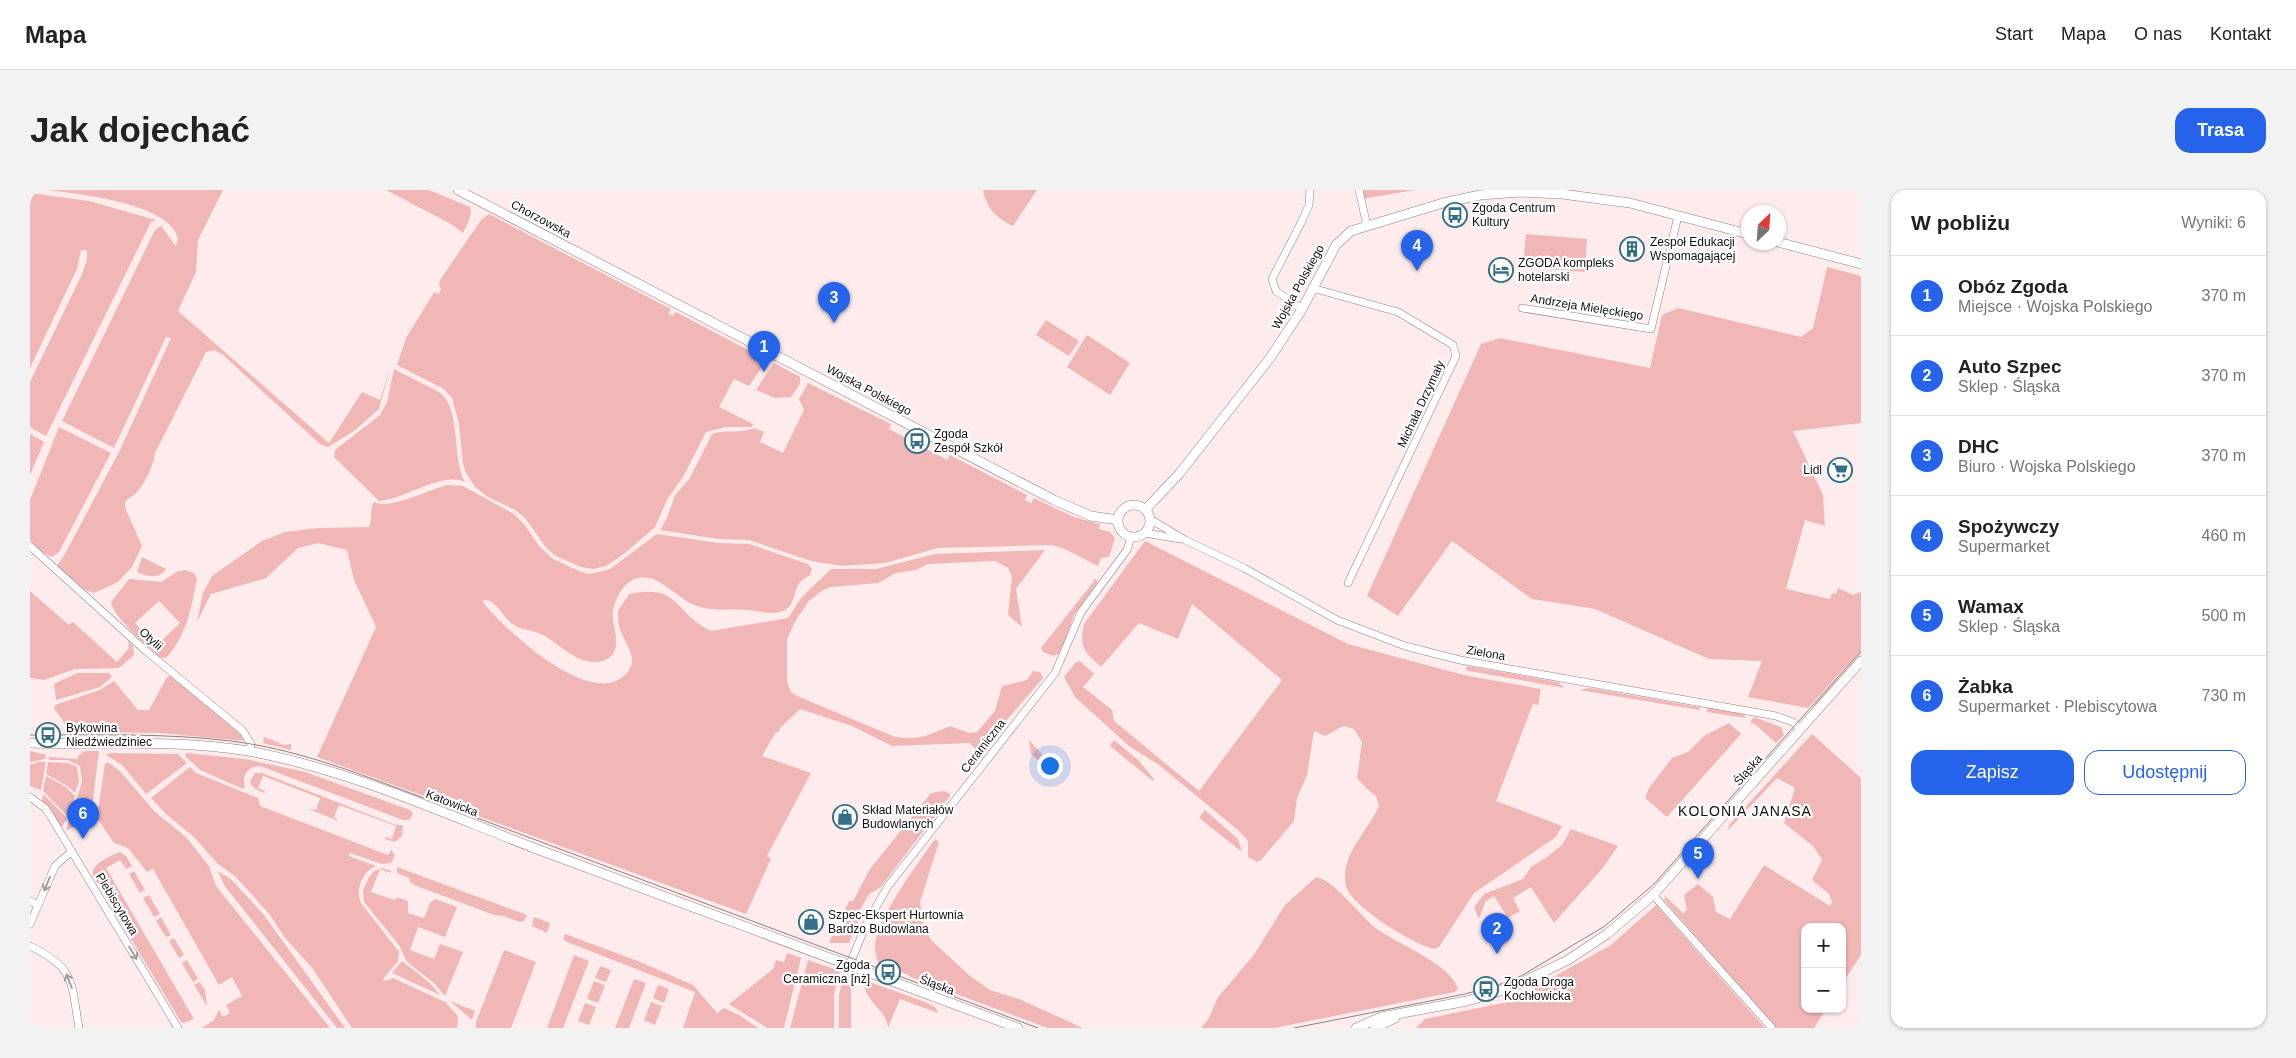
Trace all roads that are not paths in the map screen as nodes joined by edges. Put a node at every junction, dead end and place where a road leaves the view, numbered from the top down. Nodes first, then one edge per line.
1 (458, 190) edge
2 (1310, 190) edge
3 (1359, 190) edge
4 (1678, 216) junction
5 (1367, 226) junction
6 (1741, 232) edge
7 (1786, 244) edge
8 (1861, 264) edge
9 (613, 271) joint
10 (1312, 288) junction
11 (1302, 308) junction
12 (1522, 308) dead end
13 (1145, 510) junction
14 (1150, 519) junction
15 (1118, 520) junction
16 (1145, 532) junction
17 (1131, 537) junction
18 (1185, 540) junction
19 (30, 546) edge
20 (1348, 583) dead end
21 (1861, 661) edge
22 (1801, 729) junction
23 (30, 743) edge
24 (250, 752) junction
25 (30, 797) edge
26 (72, 850) junction
27 (1653, 895) junction
28 (30, 901) edge
29 (38, 905) junction
30 (30, 924) edge
31 (30, 946) edge
32 (849, 966) junction
33 (1401, 1014) junction
34 (79, 1028) edge
35 (178, 1028) edge
36 (1018, 1028) edge
37 (1356, 1028) edge
38 (1375, 1028) edge
39 (1772, 1028) edge

1 - 9 street, Chorzowska
2 - 11 street
3 - 5 street
4 - 5 street, Wojska Polskiego
4 - 6 street, Wojska Polskiego
4 - 12 street, Andrzeja Mielęckiego
5 - 10 street, Wojska Polskiego
7 - 8 street
9 - 15 street, Wojska Polskiego
10 - 11 street, Wojska Polskiego
10 - 20 street, Michała Drzymały
11 - 13 street, Wojska Polskiego
13 - 14 street
13 - 15 street
14 - 16 street
14 - 18 street, Zielona
15 - 17 street
16 - 17 street
16 - 18 street, Zielona
17 - 32 street, Ceramiczna
18 - 22 street, Zielona
19 - 24 street, Otylii
21 - 22 street, Śląska
22 - 27 street, Śląska
23 - 24 street, Katowicka
24 - 32 street, Katowicka
25 - 26 street, Plebiscytowa
26 -> 29 street
26 -> 35 street, Plebiscytowa
27 - 33 street, Śląska
27 - 39 street
28 - 29 street
29 - 30 street
34 -> 31 street
32 - 36 street, Śląska
33 - 37 street, Śląska
33 - 38 street, Śląska

